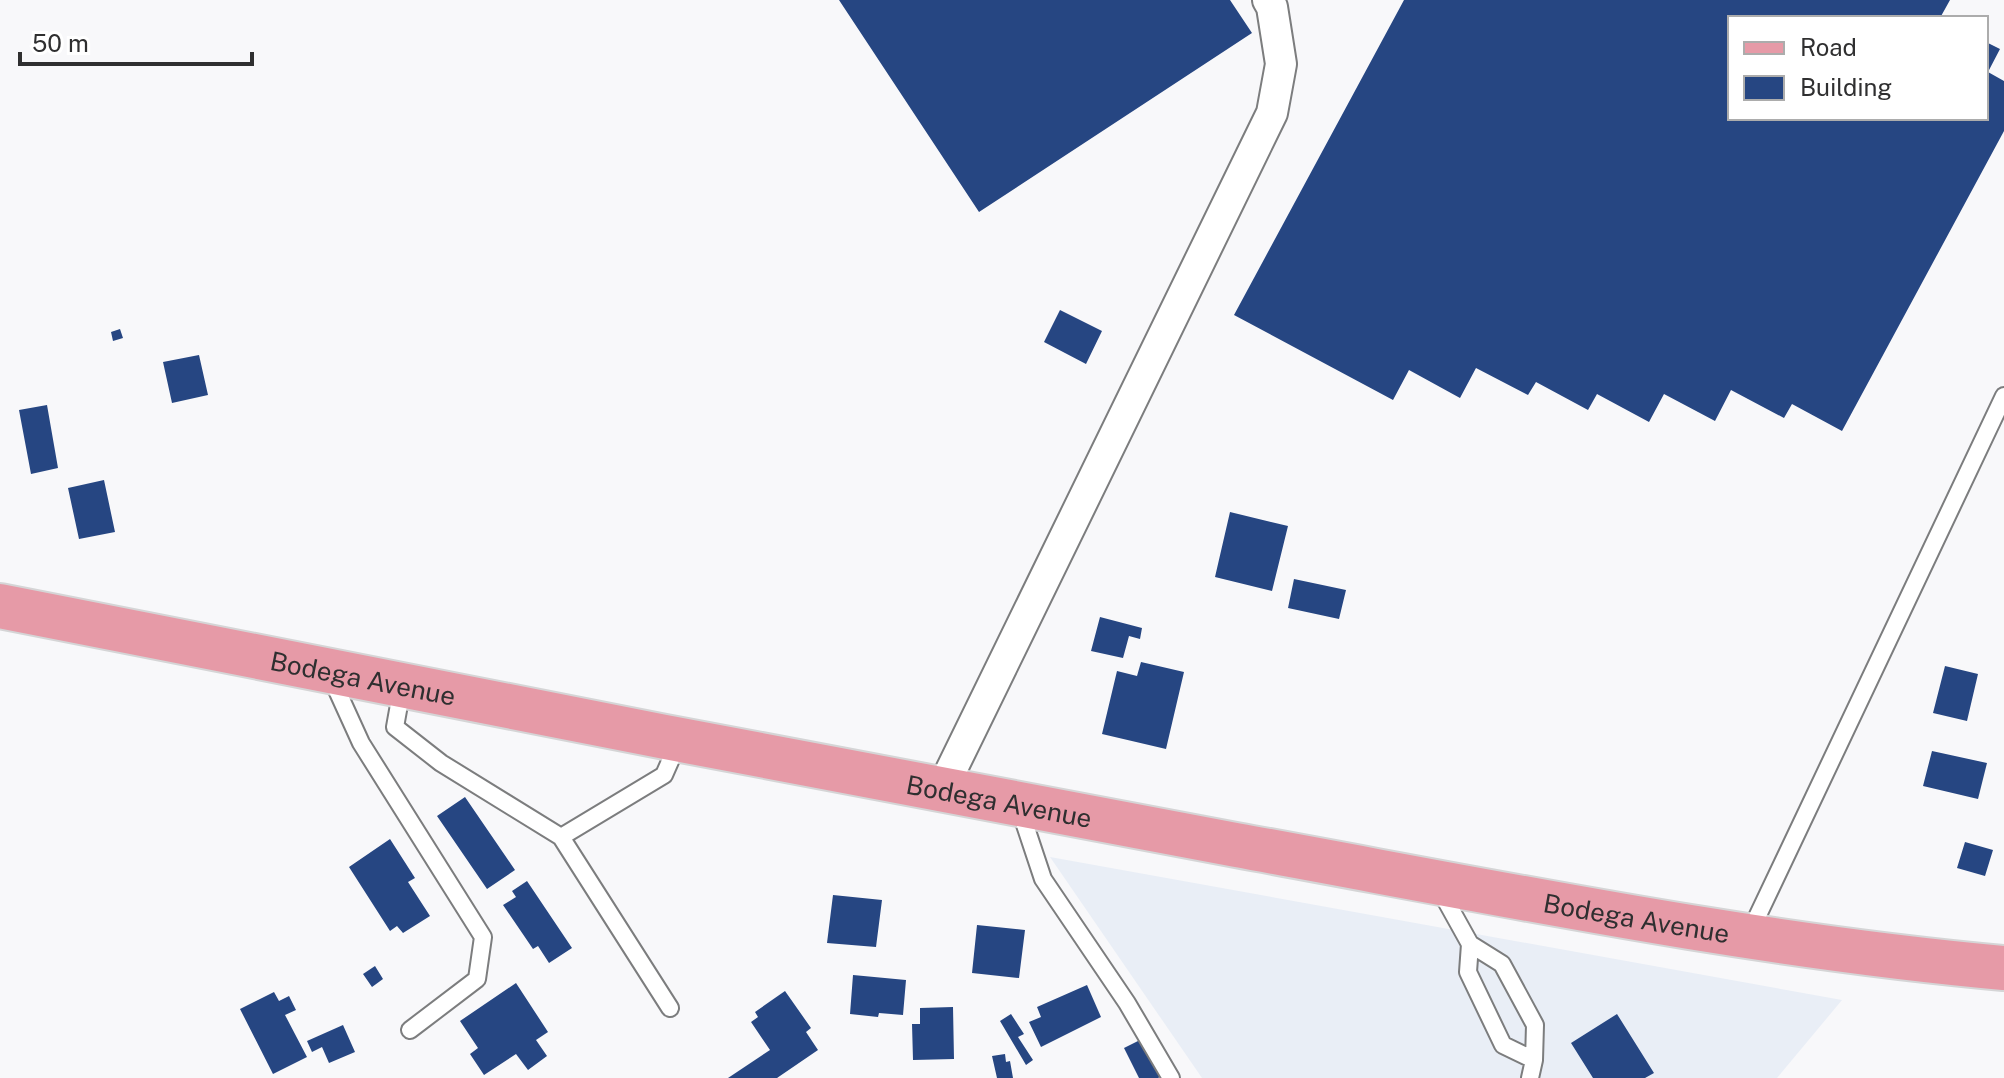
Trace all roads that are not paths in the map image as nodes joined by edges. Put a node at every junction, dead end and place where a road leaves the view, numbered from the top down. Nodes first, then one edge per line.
1 (1268, 0) edge
2 (2004, 396) edge
3 (0, 606) edge
4 (329, 672) junction
5 (403, 686) junction
6 (679, 741) junction
7 (941, 791) junction
8 (1018, 805) junction
9 (561, 837) junction
10 (1435, 881) junction
11 (1749, 936) junction
12 (1470, 944) junction
13 (2004, 968) edge
14 (670, 1008) dead end
15 (410, 1030) dead end
16 (1534, 1060) junction
17 (1171, 1078) edge
18 (1530, 1078) edge

1 - 7 street
2 - 11 lane
3 - 4 main road, Bodega Avenue
4 - 5 main road, Bodega Avenue
4 - 15 lane
5 - 6 main road, Bodega Avenue
5 - 9 lane
6 - 7 main road, Bodega Avenue
6 - 9 lane
7 - 8 main road, Bodega Avenue
8 - 10 main road, Bodega Avenue
8 - 17 lane
9 - 14 lane
10 - 11 main road, Bodega Avenue
10 - 12 lane
11 - 13 main road, Bodega Avenue
12 - 16 lane
12 - 16 lane
16 - 18 lane

